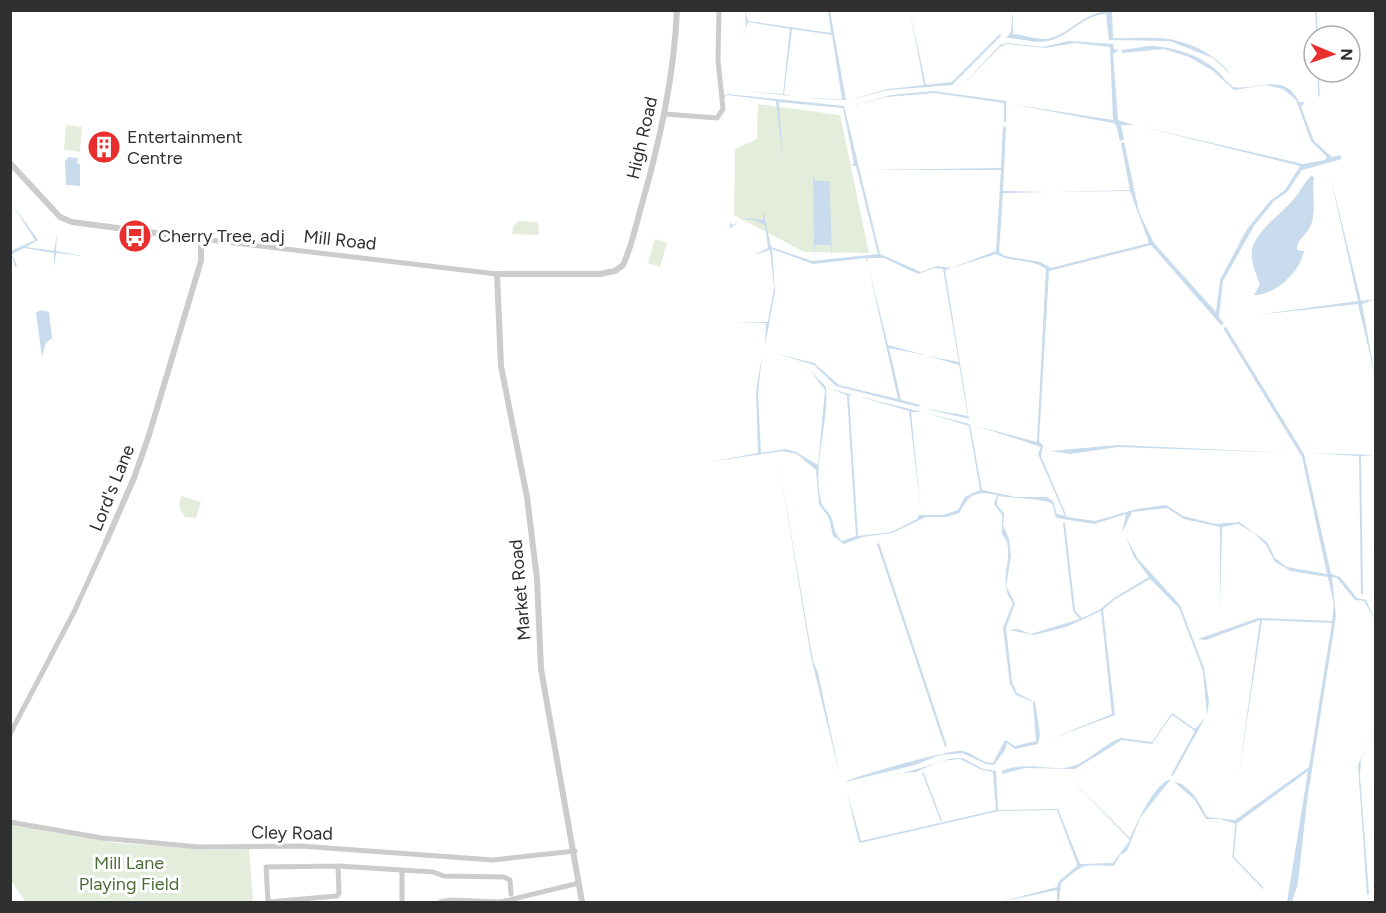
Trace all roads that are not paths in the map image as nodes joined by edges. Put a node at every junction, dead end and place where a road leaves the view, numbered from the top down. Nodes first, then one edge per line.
1 (677, 10) edge
2 (719, 10) edge
3 (665, 114) junction
4 (10, 163) edge
5 (201, 239) junction
6 (619, 269) joint
7 (497, 274) junction
8 (106, 542) joint
9 (10, 734) edge
10 (10, 822) edge
11 (575, 851) junction
12 (338, 866) junction
13 (402, 871) junction
14 (579, 883) junction
15 (511, 894) dead end
16 (527, 894) junction
17 (268, 902) edge
18 (501, 902) edge
19 (402, 903) edge
20 (440, 903) edge
21 (531, 903) edge
22 (582, 903) edge

1 - 3 street, High Road
2 - 3 street
3 - 6 street, High Road
4 - 5 street, Mill Road
5 - 7 street, Mill Road
5 - 8 street, Lord's Lane
6 - 7 street, Mill Road
7 - 11 street, Market Road
8 - 9 street, Lord's Lane
10 - 11 street, Cley Road
11 - 14 street, Market Road
12 - 13 street
12 - 17 street
12 - 17 street
13 - 15 street
13 - 19 street
14 - 16 street
14 - 22 street, Market Road
16 - 18 street
16 - 21 street
18 - 20 street

